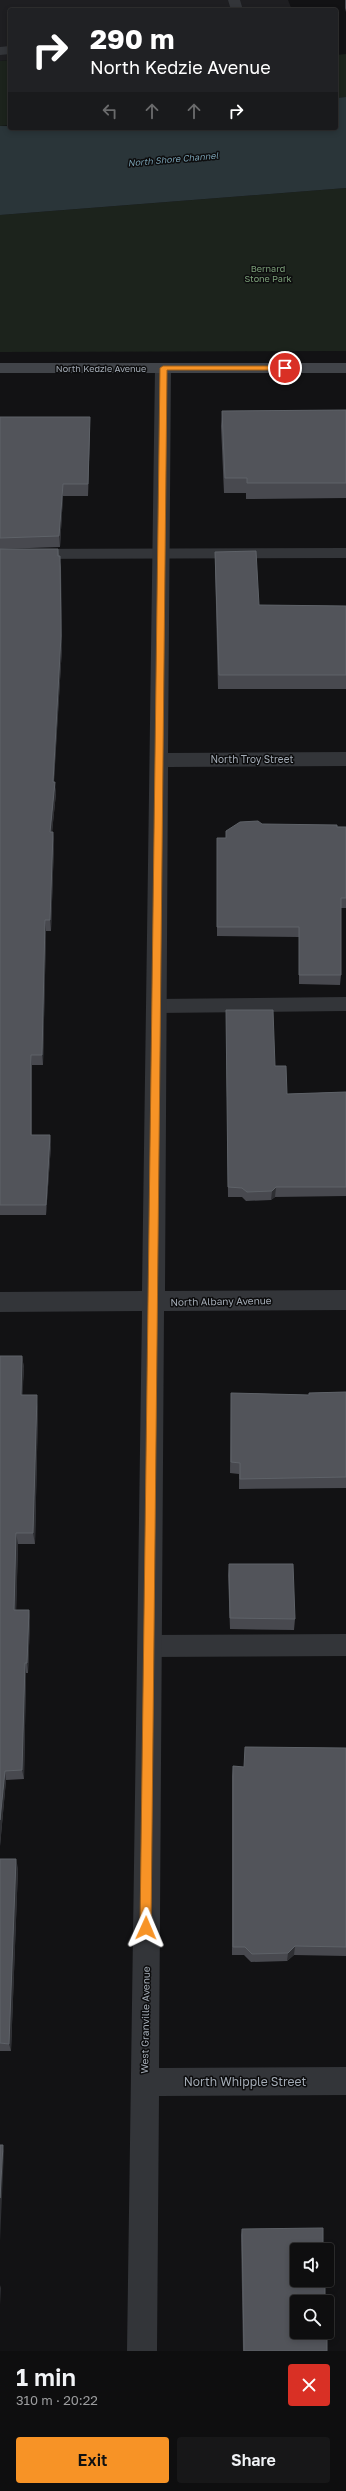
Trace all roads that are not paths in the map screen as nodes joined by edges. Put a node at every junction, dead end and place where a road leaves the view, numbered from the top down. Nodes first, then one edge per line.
1 (0, 368) edge
2 (163, 368) junction
3 (346, 368) edge
4 (161, 553) junction
5 (346, 553) edge
6 (0, 554) edge
7 (346, 758) edge
8 (159, 760) junction
9 (346, 1004) edge
10 (156, 1006) junction
11 (346, 1300) edge
12 (0, 1302) edge
13 (153, 1302) junction
14 (346, 1645) edge
15 (149, 1646) junction
16 (346, 2081) edge
17 (144, 2082) junction
18 (142, 2351) edge

1 - 2 street, North Kedzie Avenue
2 - 3 street, North Kedzie Avenue
2 - 4 street, West Granville Avenue
4 - 5 lane
4 - 6 lane
4 - 8 street, West Granville Avenue
7 - 8 street, North Troy Street
8 - 10 street, West Granville Avenue
9 - 10 lane
10 - 13 street, West Granville Avenue
11 - 13 street, North Albany Avenue
12 - 13 street, North Albany Avenue
13 - 15 street, West Granville Avenue
14 - 15 lane
15 - 17 street, West Granville Avenue
16 - 17 street, North Whipple Street
17 - 18 street, West Granville Avenue

